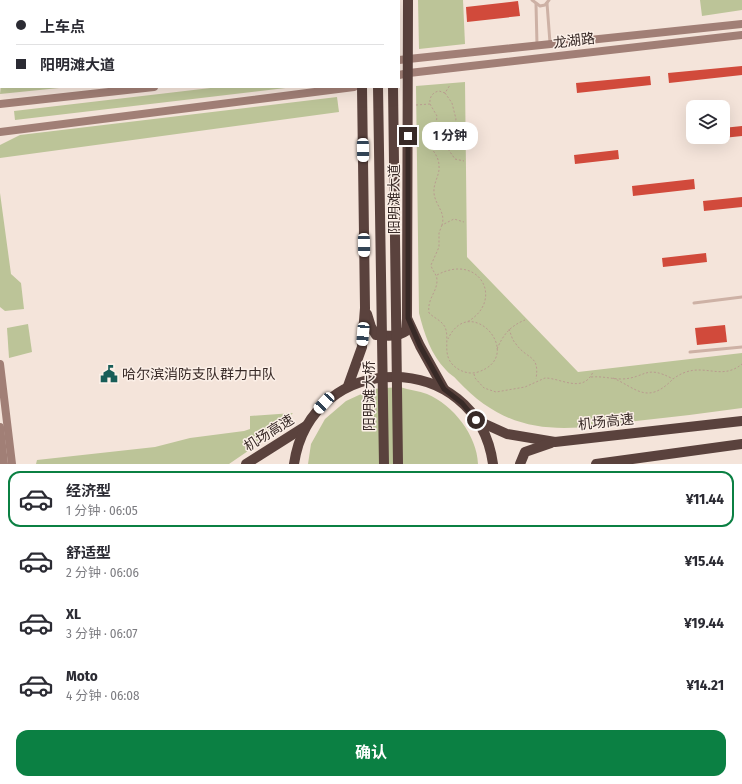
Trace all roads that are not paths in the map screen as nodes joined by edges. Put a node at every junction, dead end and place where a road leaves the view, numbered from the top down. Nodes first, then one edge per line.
1 (407, 0) edge
2 (532, 0) edge
3 (548, 1) edge
4 (536, 4) junction
5 (742, 24) edge
6 (742, 34) edge
7 (550, 45) junction
8 (537, 46) junction
9 (404, 60) edge
10 (404, 74) edge
11 (145, 88) edge
12 (346, 88) edge
13 (362, 88) edge
14 (378, 88) edge
15 (393, 88) edge
16 (0, 104) edge
17 (0, 132) edge
18 (742, 297) edge
19 (694, 303) dead end
20 (366, 308) junction
21 (408, 318) junction
22 (742, 348) edge
23 (690, 352) dead end
24 (0, 364) edge
25 (348, 386) junction
26 (444, 389) junction
27 (476, 420) junction
28 (742, 421) edge
29 (306, 426) junction
30 (0, 428) edge
31 (555, 442) junction
32 (742, 444) edge
33 (4, 464) edge
34 (12, 464) edge
35 (246, 464) edge
36 (294, 464) edge
37 (384, 464) edge
38 (398, 464) edge
39 (493, 464) edge
40 (520, 464) edge
41 (596, 464) edge

1 - 9 highway, 阳明滩大道
2 - 4 lane
3 - 4 lane
3 - 7 lane
4 - 8 lane
5 - 7 street, 龙湖路
6 - 10 street, 龙湖路
7 - 8 street, 龙湖路
8 - 9 street, 龙湖路
9 - 10 highway, 阳明滩大道
10 - 21 highway, 阳明滩大道
11 - 16 street
12 - 17 street
13 - 20 highway
14 - 37 highway, 阳明滩大桥, bridge
15 - 38 highway, 阳明滩大桥, bridge
18 - 19 lane
20 - 21 highway
20 - 25 highway
21 - 26 highway, 阳明滩大道
22 - 23 lane
24 - 34 street
25 - 26 highway
25 - 29 highway
26 - 27 highway
27 - 31 highway, 机场高速
27 - 39 highway
28 - 31 highway, 机场高速
29 - 35 highway, 机场高速
29 - 36 highway
30 - 33 street
31 - 40 highway
32 - 41 highway

